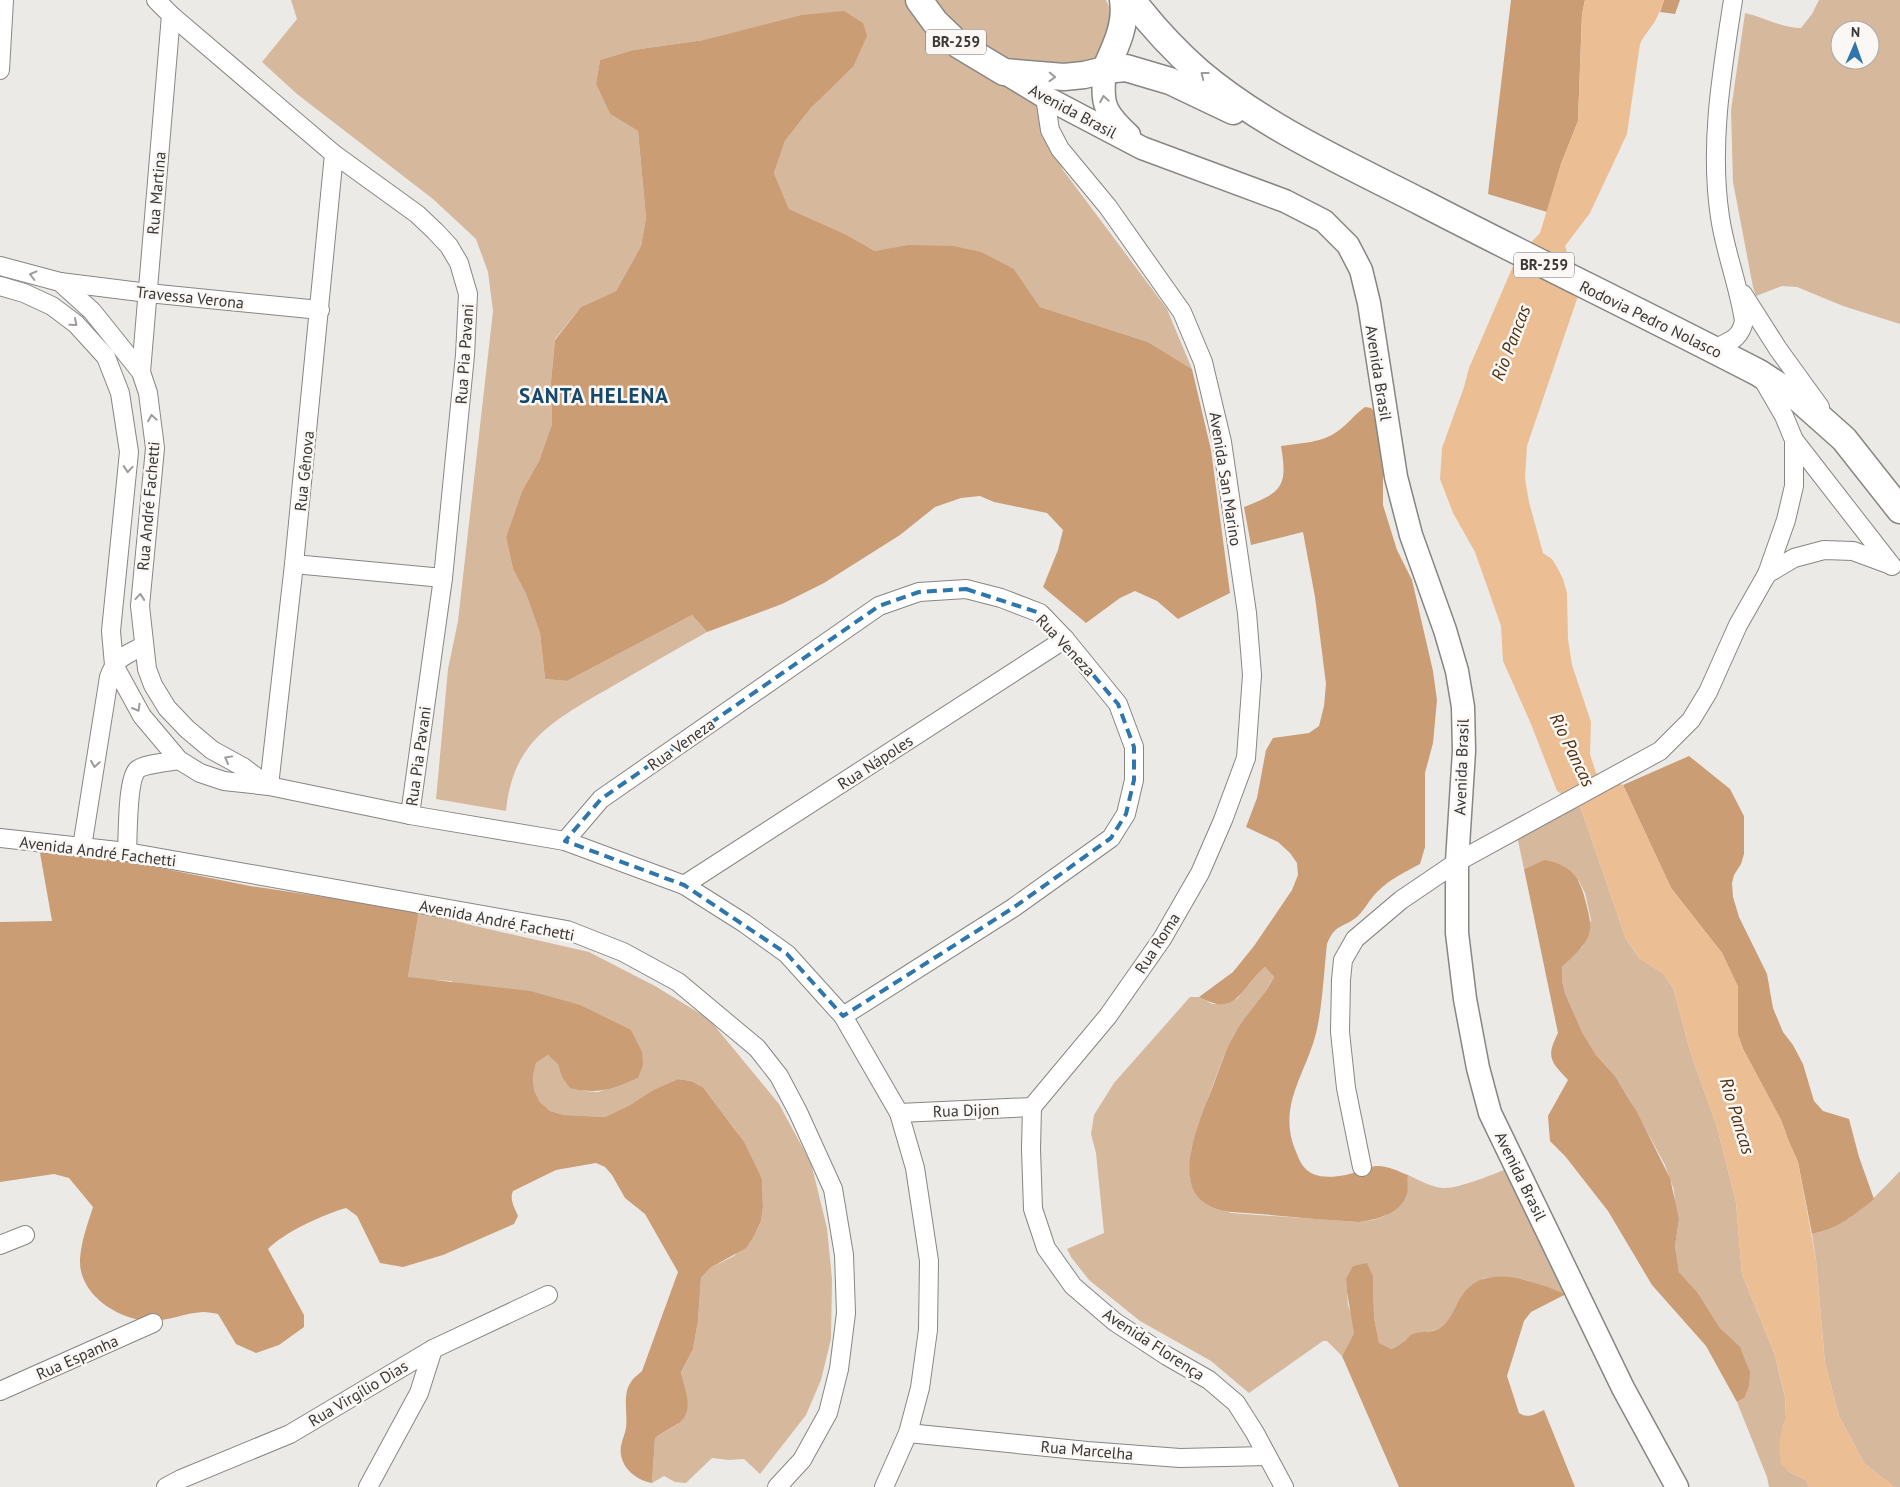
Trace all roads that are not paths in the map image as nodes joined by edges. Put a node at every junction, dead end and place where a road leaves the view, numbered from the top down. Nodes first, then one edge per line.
1 (4, 0) edge
2 (156, 0) edge
3 (919, 0) edge
4 (1122, 0) edge
5 (1132, 0) edge
6 (1733, 0) edge
7 (171, 14) junction
8 (0, 70) edge
9 (1105, 70) junction
10 (1004, 72) junction
11 (1045, 97) junction
12 (1287, 132) junction
13 (1142, 148) junction
14 (334, 154) junction
15 (0, 266) edge
16 (1736, 280) junction
17 (60, 282) junction
18 (0, 286) edge
19 (148, 293) junction
20 (320, 310) junction
21 (1714, 349) junction
22 (142, 372) junction
23 (1759, 373) junction
24 (1844, 439) junction
25 (1794, 440) junction
26 (1900, 510) edge
27 (294, 564) junction
28 (1895, 569) edge
29 (1767, 574) junction
30 (443, 578) junction
31 (1065, 640) junction
32 (143, 646) junction
33 (114, 665) junction
34 (1246, 758) joint
35 (179, 760) junction
36 (269, 786) junction
37 (410, 815) junction
38 (0, 838) edge
39 (565, 841) junction
40 (82, 847) junction
41 (128, 852) junction
42 (1457, 862) junction
43 (684, 884) junction
44 (843, 1016) junction
45 (1032, 1107) junction
46 (899, 1112) junction
47 (1362, 1167) dead end
48 (25, 1235) dead end
49 (0, 1245) edge
50 (548, 1295) dead end
51 (153, 1323) dead end
52 (433, 1349) junction
53 (0, 1391) edge
54 (908, 1433) junction
55 (1267, 1456) junction
56 (166, 1487) edge
57 (368, 1487) edge
58 (777, 1487) edge
59 (884, 1487) edge
60 (1284, 1487) edge
61 (1677, 1487) edge

1 - 8 street
2 - 7 street, Rua Pia Pavani
3 - 10 highway, Rodovia Pedro Nolasco / BR-259
4 - 9 highway
12 -> 5 highway, Rodovia Pedro Nolasco / BR-259
6 - 16 street
7 - 14 street, Rua Pia Pavani
7 - 19 street, Rua Martina
10 -> 9 highway, Rodovia Pedro Nolasco / BR-259
9 - 12 highway, Rodovia Pedro Nolasco / BR-259
13 -> 9 main road, Avenida Brasil
10 - 11 main road, Avenida Brasil
11 - 13 main road, Avenida Brasil
11 - 34 street, Avenida San Marino
12 - 21 highway, Rodovia Pedro Nolasco / BR-259
13 - 42 main road, Avenida Brasil
14 - 20 street, Rua Gênova
14 - 30 street, Rua Pia Pavani
17 -> 15 street, Rua André Fachetti
16 - 21 street
16 - 24 street
17 - 19 street, Travessa Verona
17 - 22 street, Rua André Fachetti
18 -> 33 street, Rua André Fachetti
19 - 20 street, Travessa Verona
19 - 22 street, Rua Martina
20 - 27 street, Rua Gênova
21 - 23 highway, Rodovia Pedro Nolasco / BR-259
32 -> 22 street, Rua André Fachetti
23 - 24 highway, Rodovia Pedro Nolasco / BR-259
23 - 25 street
24 - 26 highway, Rodovia Pedro Nolasco / BR-259
25 - 28 street
25 - 29 street
27 - 30 street
27 - 36 street, Rua Gênova
28 - 29 street
29 - 42 street
30 - 37 street, Rua Pia Pavani
31 - 39 street, Rua Veneza
31 - 43 street, Rua Nápoles
31 - 44 street, Rua Veneza
32 - 33 street
36 -> 32 street, Rua André Fachetti
33 -> 35 street
33 -> 40 street
34 - 45 street, Rua Roma
35 - 36 street
35 - 41 street
36 - 37 street
37 - 39 street
38 - 40 street, Avenida André Fachetti
39 - 43 street
40 - 41 street, Avenida André Fachetti
41 - 58 street, Avenida André Fachetti
42 - 47 street
42 - 61 main road, Avenida Brasil
43 - 44 street
44 - 46 street
45 - 46 street, Rua Dijon
45 - 55 street, Avenida Florença
46 - 54 street
48 - 49 street
50 - 52 street, Rua Virgílio Dias
51 - 53 street, Rua Espanha
52 - 56 street, Rua Virgílio Dias
52 - 57 street
54 - 55 street, Rua Marcelha
54 - 59 street
55 - 60 street, Avenida Florença

